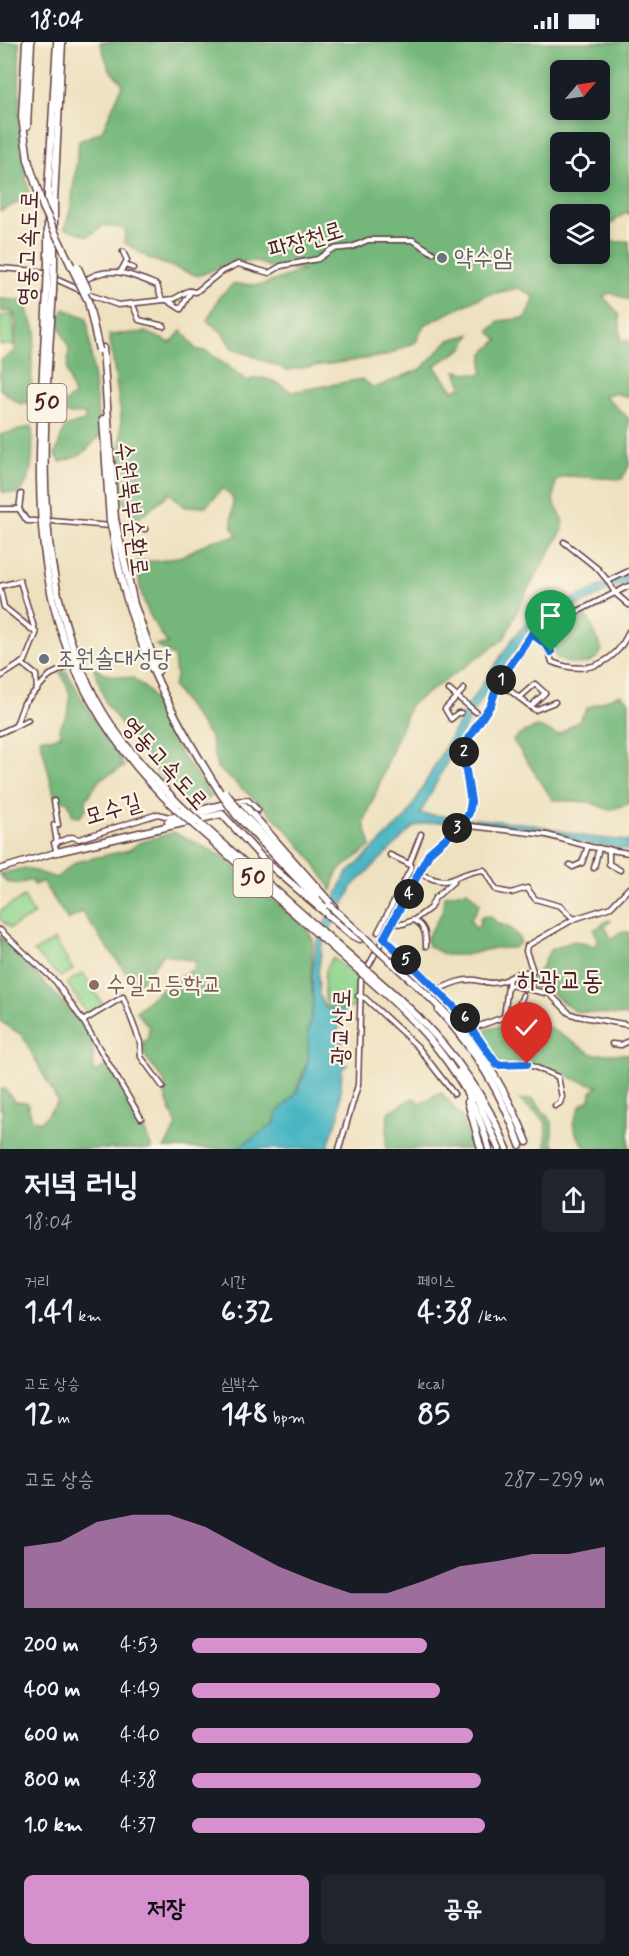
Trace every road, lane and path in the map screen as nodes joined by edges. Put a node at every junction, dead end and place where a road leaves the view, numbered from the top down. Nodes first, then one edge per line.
1 (26, 42) edge
2 (31, 42) edge
3 (56, 42) edge
4 (62, 42) edge
5 (30, 159) junction
6 (123, 252) dead end
7 (433, 253) dead end
8 (51, 264) junction
9 (124, 265) junction
10 (0, 268) edge
11 (133, 268) dead end
12 (122, 271) junction
13 (75, 288) junction
14 (191, 291) junction
15 (164, 300) junction
16 (133, 305) junction
17 (164, 326) dead end
18 (21, 494) dead end
19 (0, 509) edge
20 (19, 509) junction
21 (36, 520) dead end
22 (52, 521) dead end
23 (145, 529) dead end
24 (564, 542) dead end
25 (629, 571) edge
26 (608, 581) junction
27 (629, 586) edge
28 (0, 587) edge
29 (614, 591) junction
30 (629, 604) edge
31 (629, 631) edge
32 (36, 634) junction
33 (532, 634) junction
34 (21, 663) junction
35 (65, 668) tunnel mouth
36 (0, 677) edge
37 (499, 682) junction
38 (464, 689) dead end
39 (449, 690) dead end
40 (37, 691) junction
41 (455, 696) junction
42 (519, 698) junction
43 (555, 702) dead end
44 (530, 707) junction
45 (475, 711) dead end
46 (460, 714) dead end
47 (28, 720) dead end
48 (16, 725) junction
49 (0, 733) edge
50 (54, 801) dead end
51 (258, 810) dead end
52 (462, 824) junction
53 (421, 834) dead end
54 (57, 842) junction
55 (588, 846) junction
56 (599, 848) junction
57 (609, 849) junction
58 (57, 852) junction
59 (629, 854) edge
60 (390, 855) dead end
61 (409, 864) junction
62 (570, 865) dead end
63 (594, 868) dead end
64 (0, 869) edge
65 (620, 870) dead end
66 (419, 873) junction
67 (453, 880) junction
68 (629, 888) edge
69 (392, 906) junction
70 (327, 907) junction
71 (400, 911) junction
72 (574, 919) junction
73 (414, 920) junction
74 (393, 923) junction
75 (0, 930) edge
76 (378, 932) dead end
77 (384, 938) junction
78 (426, 946) dead end
79 (388, 962) junction
80 (509, 982) junction
81 (385, 990) junction
82 (437, 990) junction
83 (523, 994) dead end
84 (358, 996) junction
85 (504, 1017) junction
86 (83, 1021) junction
87 (629, 1025) edge
88 (470, 1029) junction
89 (432, 1031) junction
90 (629, 1041) edge
91 (612, 1044) dead end
92 (462, 1085) junction
93 (163, 1087) dead end
94 (454, 1094) dead end
95 (555, 1106) dead end
96 (141, 1118) dead end
97 (526, 1142) dead end
98 (520, 1145) dead end
99 (339, 1149) edge
100 (481, 1149) edge
101 (489, 1149) edge
102 (499, 1149) edge
103 (507, 1149) edge

1 - 5 highway, 수원북부순환로
2 - 5 highway, 수원북부순환로
3 - 8 highway, 영동고속도로 / 50
4 - 8 highway, 영동고속도로 / 50
5 - 70 highway, 수원북부순환로, bridge
6 - 9 street
7 - 14 street, 파장천로
8 - 81 highway, 영동고속도로 / 50, bridge
9 - 11 street
9 - 12 street
10 - 13 street, 파장천로
12 - 13 street
12 - 15 street
13 - 16 street, 파장천로
14 - 15 street
14 - 15 street, 파장천로
15 - 16 street, 파장천로
16 - 17 street
18 - 20 street
19 - 20 street
20 - 21 street
22 - 23 street
24 - 26 street
25 - 26 street
26 - 29 street
27 - 29 street, 광교산로
28 - 32 street
28 - 32 street
29 - 30 street
29 - 33 street, 광교산로
31 - 33 street
32 - 34 street
33 - 37 street, 광교산로
34 - 36 street
34 - 40 street
35 - 40 street
37 - 42 street
37 - 52 street, 광교산로
38 - 41 street
39 - 41 street
40 - 48 street
41 - 45 street
41 - 46 street
42 - 44 street
42 - 44 street
43 - 44 street
47 - 48 street
48 - 49 street
50 - 54 street
51 - 54 street, 모수길
52 - 55 street
52 - 66 street, 광교산로
53 - 61 street
54 - 58 street
55 - 56 street
55 - 62 street
56 - 57 street
56 - 63 street
57 - 59 street
57 - 65 street
58 - 64 main road
58 - 70 highway
58 - 70 highway
60 - 61 street
61 - 69 street
66 - 67 street
66 - 71 street, 광교산로
67 - 72 street
67 - 73 street
68 - 72 street
69 - 71 street
69 - 76 street
70 - 79 highway, 수원북부순환로, bridge
70 - 79 highway, 수원북부순환로, bridge
71 - 74 street, 광교산로
72 - 80 street
73 - 74 street
73 - 78 street
74 - 77 street, 광교산로
75 - 86 street
77 - 82 street
77 - 84 street, 광교산로
79 - 97 highway, 수원북부순환로
79 - 98 highway, 수원북부순환로
80 - 82 street
80 - 85 street
80 - 87 street
81 - 89 highway, 영동고속도로 / 50
81 - 92 highway, 영동고속도로 / 50
82 - 88 street
83 - 85 street
84 - 94 street
84 - 99 street, 광교산로
85 - 88 street
86 - 93 street
86 - 96 street
88 - 95 street
89 - 102 highway, 영동고속도로 / 50
89 - 103 highway, 영동고속도로 / 50
90 - 91 street
92 - 100 highway, 영동고속도로 / 50
92 - 101 highway, 영동고속도로 / 50

